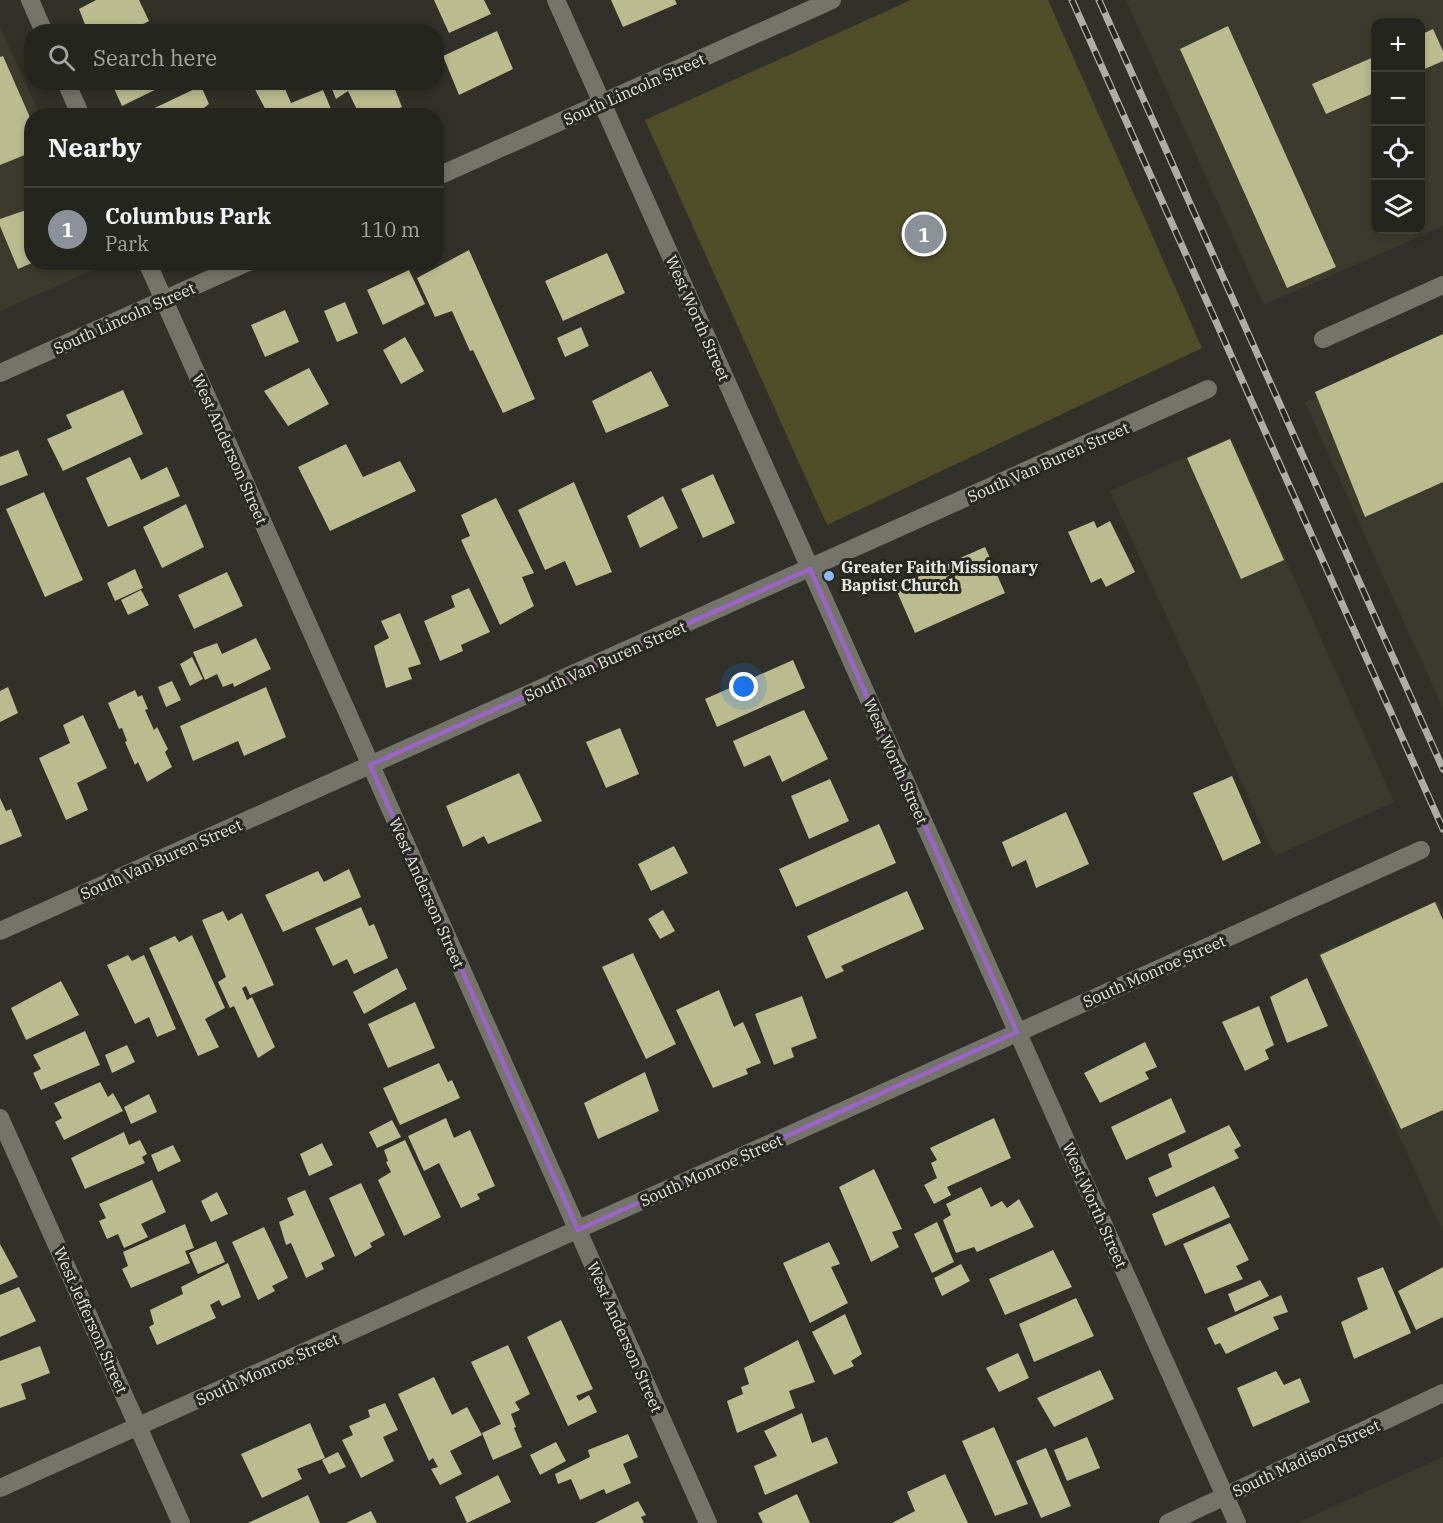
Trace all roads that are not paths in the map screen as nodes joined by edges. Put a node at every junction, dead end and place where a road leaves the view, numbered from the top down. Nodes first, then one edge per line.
1 (30, 0) edge
2 (556, 0) edge
3 (832, 0) edge
4 (40, 24) edge
5 (70, 90) edge
6 (602, 103) junction
7 (77, 108) edge
8 (444, 173) edge
9 (151, 270) edge
10 (230, 270) edge
11 (1443, 285) edge
12 (164, 300) junction
13 (1323, 339) dead end
14 (0, 373) edge
15 (1208, 389) dead end
16 (810, 569) junction
17 (370, 765) junction
18 (1421, 850) dead end
19 (0, 931) edge
20 (1017, 1032) junction
21 (0, 1118) edge
22 (578, 1230) junction
23 (1443, 1393) edge
24 (138, 1426) junction
25 (0, 1488) edge
26 (1225, 1496) junction
27 (181, 1523) edge
28 (708, 1523) edge
29 (1168, 1523) edge
30 (1237, 1523) edge

1 - 4 street
2 - 6 street, West Worth Street
3 - 6 street, South Lincoln Street
5 - 7 street
6 - 8 street, South Lincoln Street
6 - 16 street, West Worth Street
9 - 12 street, West Anderson Street
10 - 12 street, South Lincoln Street
11 - 13 street
12 - 14 street, South Lincoln Street
12 - 17 street, West Anderson Street
15 - 16 street, South Van Buren Street
16 - 17 street, South Van Buren Street
16 - 20 street, West Worth Street
17 - 19 street, South Van Buren Street
17 - 22 street, West Anderson Street
18 - 20 street, South Monroe Street
20 - 22 street, South Monroe Street
20 - 26 street, West Worth Street
21 - 24 street, West Jefferson Street
22 - 24 street, South Monroe Street
22 - 28 street, West Anderson Street
23 - 26 street, South Madison Street
24 - 25 street, South Monroe Street
24 - 27 street, West Jefferson Street
26 - 29 street, South Madison Street
26 - 30 street, West Worth Street

